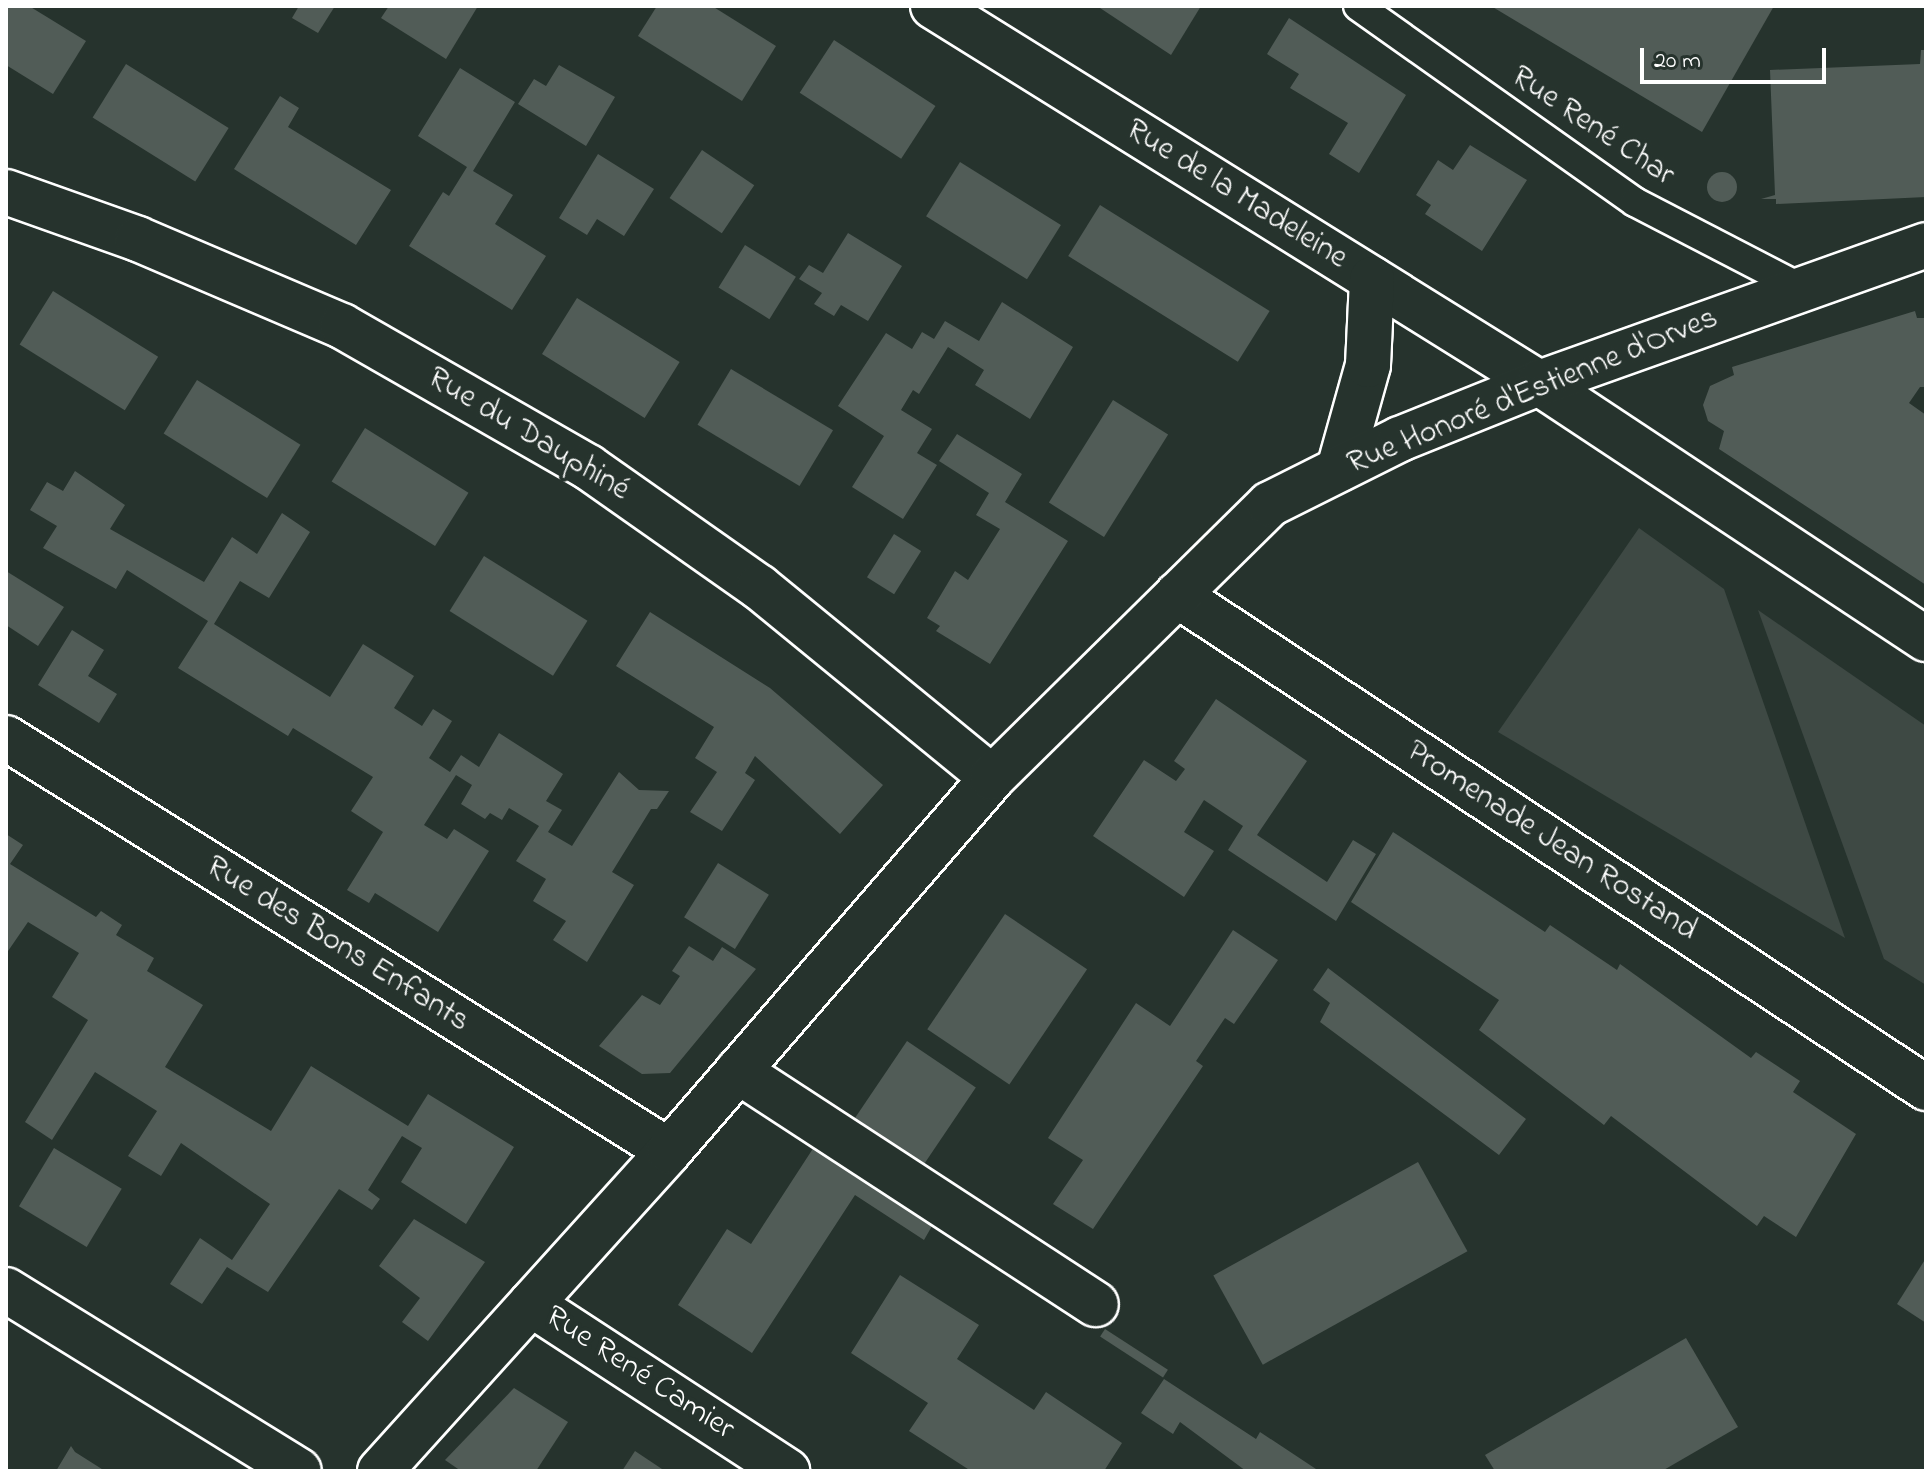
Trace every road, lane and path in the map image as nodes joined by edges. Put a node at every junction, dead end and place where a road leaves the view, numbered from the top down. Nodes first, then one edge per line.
1 (933, 6) edge
2 (1358, 6) edge
3 (6, 192) edge
4 (1926, 245) edge
5 (1926, 260) edge
6 (1878, 263) junction
7 (1372, 279) junction
8 (1799, 287) junction
9 (1539, 383) junction
10 (1339, 469) junction
11 (1177, 595) junction
12 (1926, 639) edge
13 (6, 738) edge
14 (992, 778) junction
15 (738, 1071) junction
16 (1926, 1088) edge
17 (669, 1151) junction
18 (6, 1290) edge
19 (531, 1304) junction
20 (1096, 1304) dead end
21 (299, 1471) edge
22 (380, 1471) edge
23 (787, 1471) edge

1 - 7 street, Rue de la Madeleine
2 - 8 lane, Rue René Char
3 - 14 street, Rue du Dauphiné
4 - 6 street, Rue Honoré d'Estienne d'Orves
5 - 6 street, Rue Honoré d'Estienne d'Orves
6 - 8 street, Rue Honoré d'Estienne d'Orves
7 - 9 street, Rue de la Madeleine
7 - 10 street
8 - 9 street, Rue Honoré d'Estienne d'Orves
9 - 10 street, Rue Honoré d'Estienne d'Orves
9 - 12 street
10 - 11 street, Rue Honoré d'Estienne d'Orves
11 - 14 street, Rue Honoré d'Estienne d'Orves
11 - 16 street, Promenade Jean Rostand
13 - 17 street, Rue des Bons Enfants
14 - 15 street, Rue Honoré d'Estienne d'Orves
15 - 17 street, Rue Honoré d'Estienne d'Orves
15 - 20 street
17 - 19 street, Rue Honoré d'Estienne d'Orves
18 - 21 street
19 - 22 street, Rue Honoré d'Estienne d'Orves
19 - 23 street, Rue René Camier

